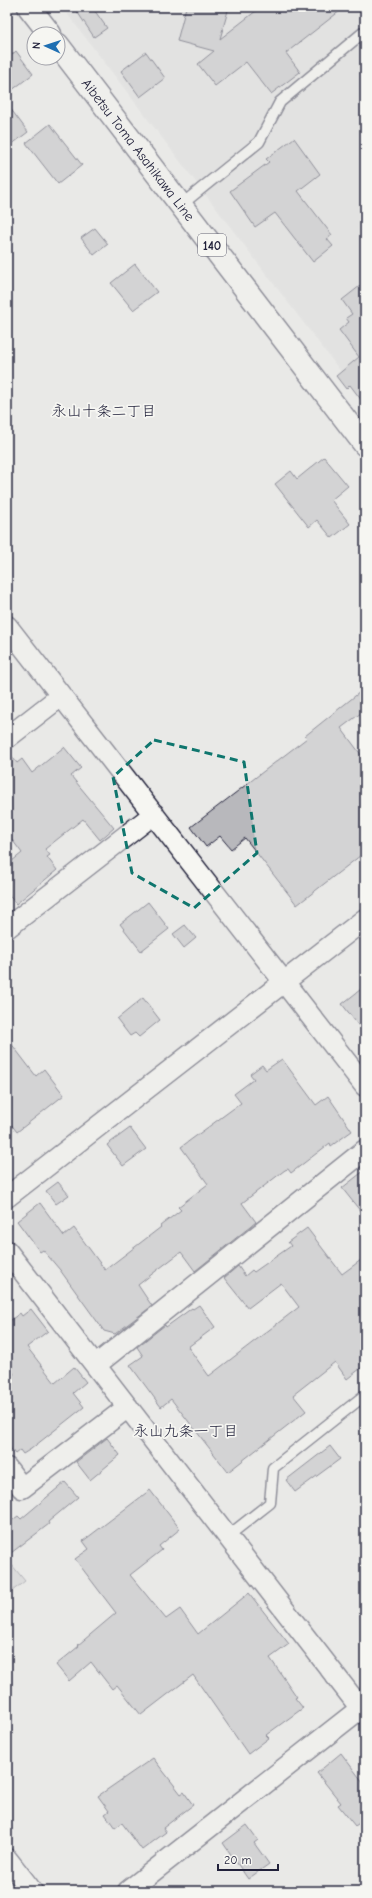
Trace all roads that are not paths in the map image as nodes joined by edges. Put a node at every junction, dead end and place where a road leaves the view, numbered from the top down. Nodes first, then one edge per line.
1 (29, 7) edge
2 (44, 26) edge
3 (365, 31) edge
4 (66, 55) edge
5 (181, 205) junction
6 (365, 445) edge
7 (7, 626) edge
8 (61, 696) junction
9 (7, 738) edge
10 (154, 814) junction
11 (365, 918) edge
12 (7, 928) edge
13 (284, 981) junction
14 (365, 1086) edge
15 (365, 1150) edge
16 (7, 1197) edge
17 (7, 1251) edge
18 (96, 1365) junction
19 (365, 1395) edge
20 (128, 1407) junction
21 (7, 1468) edge
22 (228, 1536) junction
23 (364, 1709) edge
24 (7, 1859) edge
25 (32, 1891) edge
26 (128, 1891) edge

1 - 2 main road
3 - 5 lane
4 - 5 main road, Aibetsu Toma Asahikawa Line / 140
5 - 6 main road, Aibetsu Toma Asahikawa Line / 140
7 - 8 street
8 - 9 street
8 - 10 street
10 - 12 street
10 - 13 street
11 - 13 street
13 - 14 street
13 - 16 street
15 - 18 street
17 - 18 street
18 - 20 street
19 - 22 lane
20 - 21 street
20 - 22 street
22 - 23 street
23 - 26 street
24 - 25 street

